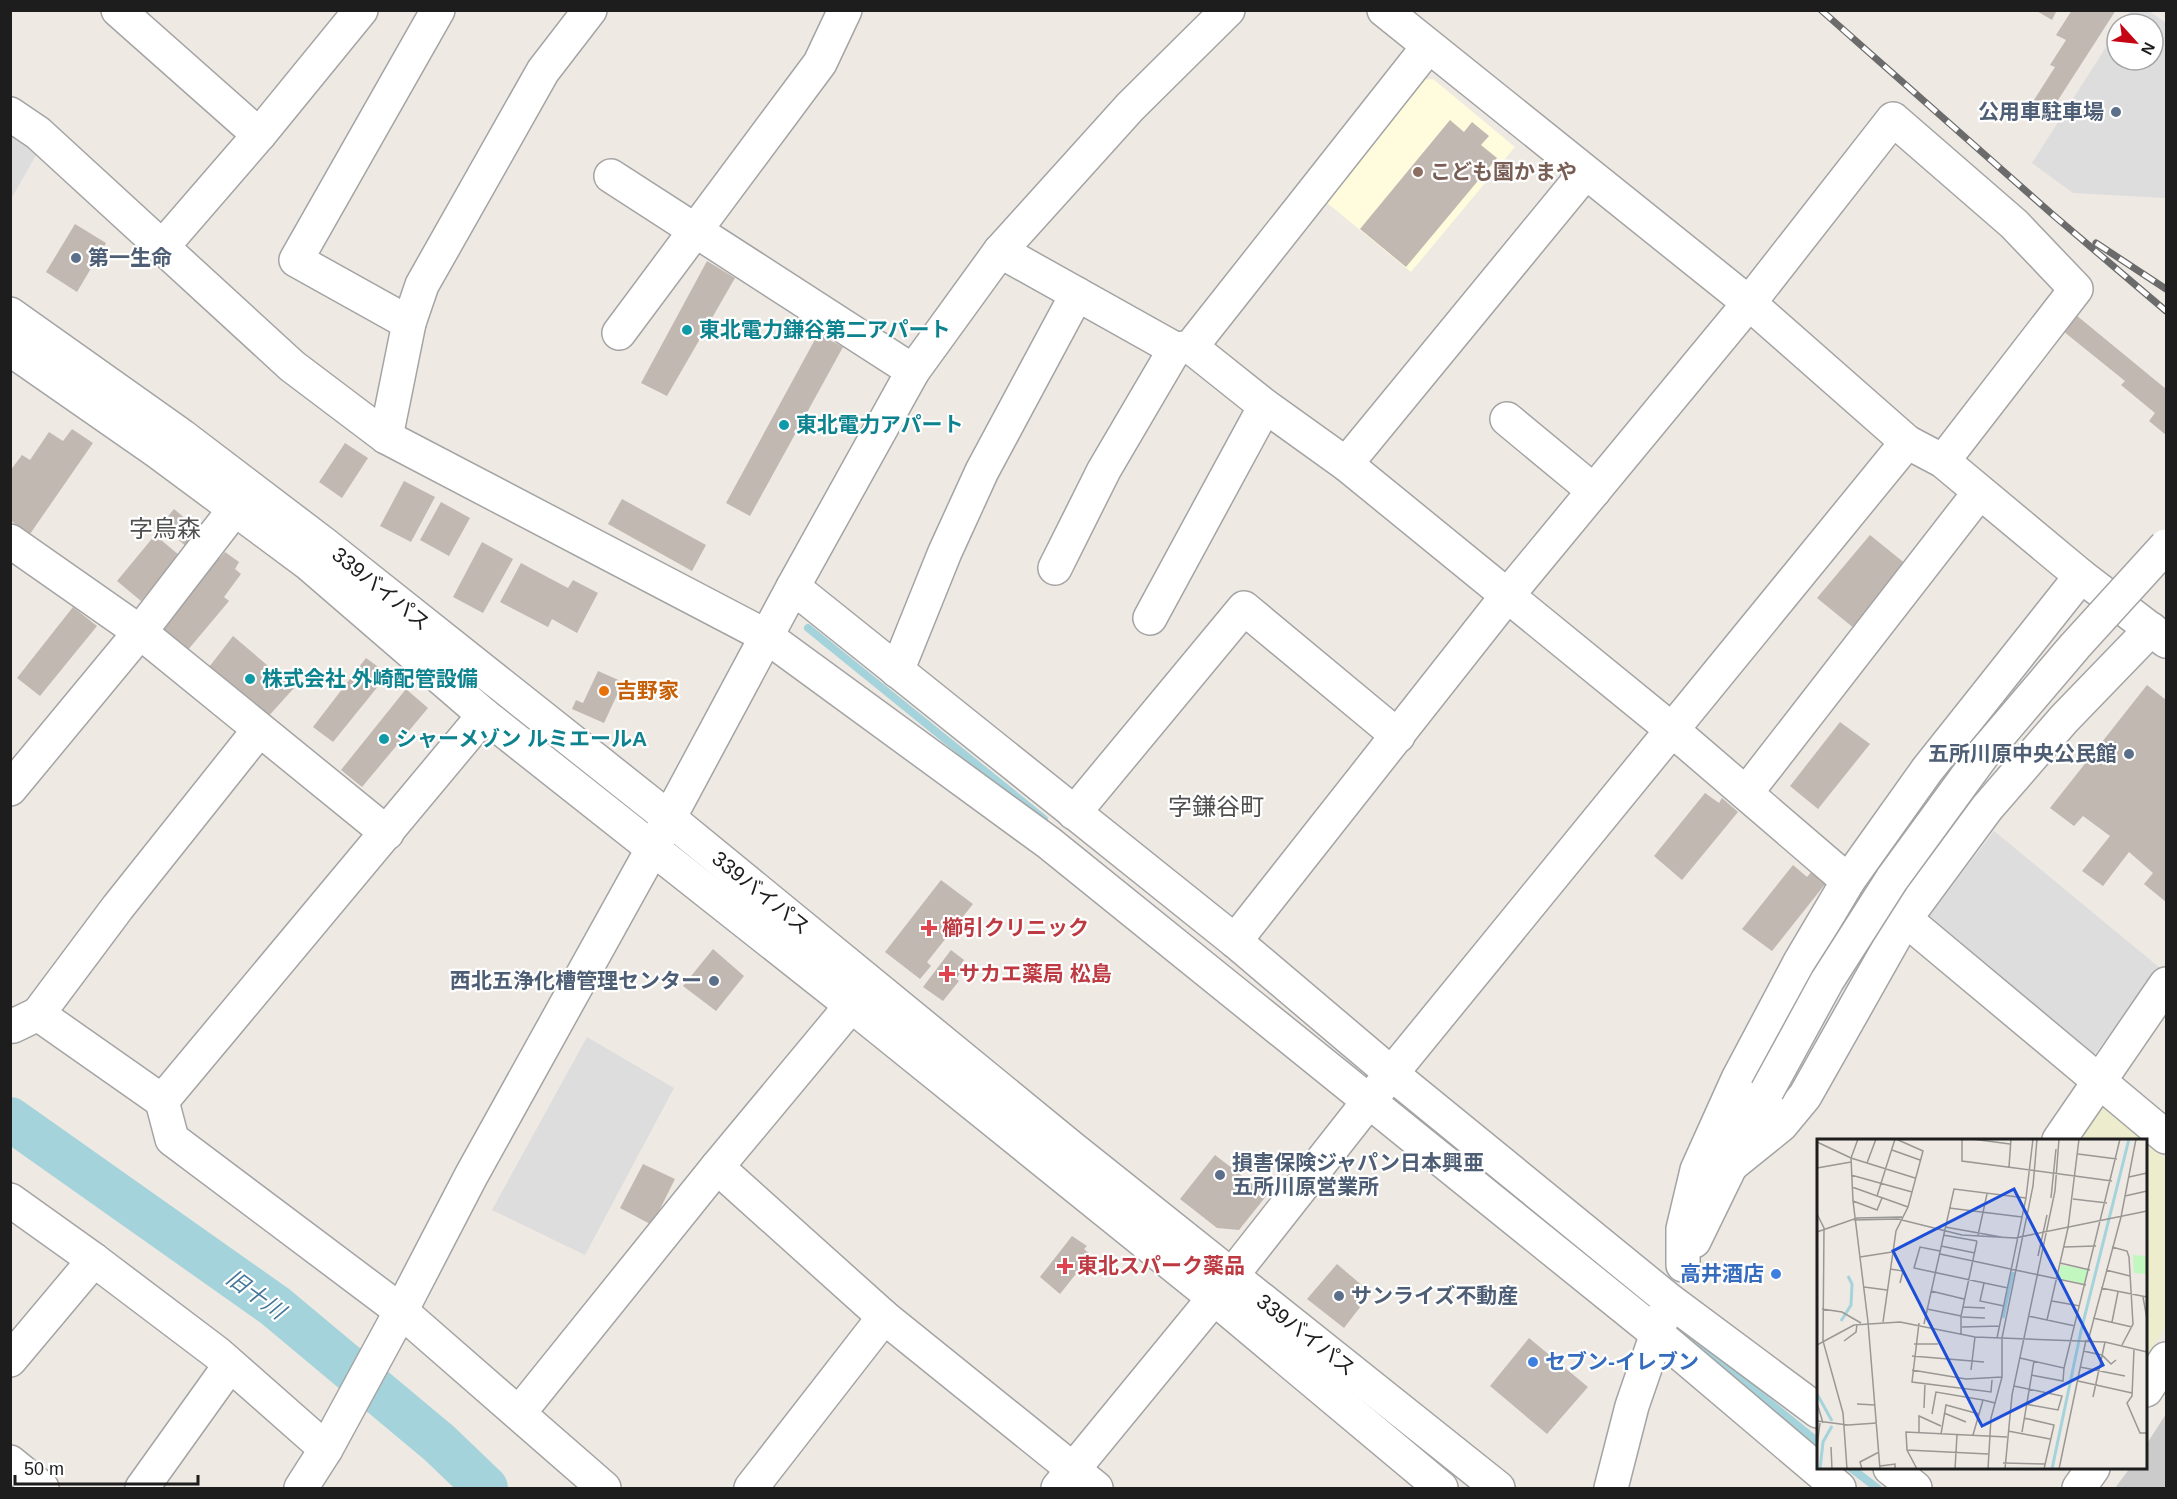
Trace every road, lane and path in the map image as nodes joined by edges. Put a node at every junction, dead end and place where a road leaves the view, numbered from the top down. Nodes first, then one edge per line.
1 (362, 10) edge
2 (438, 10) edge
3 (590, 10) edge
4 (845, 10) edge
5 (1228, 10) edge
6 (1384, 10) edge
7 (133, 15) edge
8 (1428, 47) junction
9 (10, 114) edge
10 (259, 135) junction
11 (1585, 172) junction
12 (611, 176) dead end
13 (697, 230) junction
14 (164, 246) junction
15 (1000, 250) junction
16 (1077, 294) junction
17 (1749, 303) junction
18 (10, 314) edge
19 (409, 323) junction
20 (619, 333) dead end
21 (1183, 348) junction
22 (10, 349) edge
23 (913, 371) junction
24 (1265, 406) junction
25 (1507, 419) dead end
26 (386, 437) junction
27 (1907, 442) junction
28 (1943, 461) junction
29 (1346, 464) junction
30 (1593, 491) junction
31 (1979, 493) junction
32 (234, 510) junction
33 (10, 541) edge
34 (2166, 546) edge
35 (1055, 567) dead end
36 (2081, 576) junction
37 (793, 587) junction
38 (1507, 596) junction
39 (1150, 618) dead end
40 (140, 632) junction
41 (2159, 635) edge
42 (766, 636) junction
43 (897, 671) junction
44 (484, 716) junction
45 (1671, 729) junction
46 (259, 730) junction
47 (1398, 736) junction
48 (10, 789) edge
49 (1746, 793) junction
50 (1074, 813) junction
51 (669, 818) junction
52 (387, 833) junction
53 (653, 848) junction
54 (1848, 881) junction
55 (1905, 919) junction
56 (1235, 941) junction
57 (2166, 984) edge
58 (861, 994) junction
59 (24, 1019) edge
60 (1392, 1074) junction
61 (2099, 1081) junction
62 (162, 1101) junction
63 (1369, 1101) junction
64 (2166, 1137) edge
65 (2060, 1139) edge
66 (717, 1167) junction
67 (1729, 1167) junction
68 (10, 1200) edge
69 (94, 1260) junction
70 (1683, 1265) junction
71 (1223, 1287) junction
72 (1669, 1300) junction
73 (401, 1311) junction
74 (884, 1317) junction
75 (1656, 1333) junction
76 (2166, 1359) edge
77 (10, 1360) edge
78 (230, 1365) junction
79 (2147, 1387) edge
80 (1817, 1410) edge
81 (519, 1413) junction
82 (10, 1462) edge
83 (319, 1469) edge
84 (1892, 1469) edge
85 (2092, 1469) edge
86 (1076, 1482) edge
87 (42, 1488) edge
88 (142, 1488) edge
89 (604, 1488) edge
90 (751, 1488) edge
91 (1441, 1488) edge
92 (1498, 1488) edge
93 (1611, 1488) edge
94 (1839, 1488) edge
95 (1915, 1488) edge
96 (2079, 1488) edge

1 - 10 street
2 - 19 street
3 - 19 street
4 - 13 street
5 - 15 street
6 - 8 street
7 - 10 street
8 - 11 street
8 - 21 street
9 - 14 street
10 - 14 street
11 - 17 street
11 - 29 street
12 - 13 street
13 - 20 street
13 - 23 street
14 - 26 street
15 - 16 street
15 - 23 street
16 - 21 street
16 - 43 street
17 - 27 street
17 - 28 street
17 - 30 street
18 - 51 street, 339バイパス
19 - 26 street
21 - 24 street
21 - 35 street
22 - 32 street
23 - 37 street
24 - 29 street
24 - 39 street
25 - 30 street
26 - 42 street
27 - 28 street
27 - 45 street
28 - 31 street
29 - 38 street
30 - 38 street
31 - 36 street
31 - 49 street
32 - 40 street
32 - 44 street
33 - 40 street
34 - 67 street, bridge
36 - 41 street
36 - 54 street
37 - 42 street
37 - 43 street
38 - 45 street
38 - 47 street
40 - 46 street
40 - 48 street
41 - 55 street
42 - 51 street
42 - 63 street
43 - 50 street
44 - 52 street
44 - 53 street
45 - 49 street
45 - 60 street
46 - 52 street
46 - 59 street
47 - 50 street
47 - 56 street
49 - 54 street
50 - 56 street
51 - 53 street
51 - 58 street, 339バイパス
52 - 62 street
53 - 58 street
53 - 73 street
54 - 70 street
55 - 61 street
55 - 67 street
56 - 60 street
57 - 61 street
58 - 66 street
58 - 71 street, 339バイパス
59 - 62 street
60 - 63 street
60 - 72 street
61 - 64 street
61 - 65 street
62 - 73 street
63 - 71 street
63 - 75 street
66 - 74 street
66 - 81 street
67 - 70 street
68 - 69 street
69 - 77 street
69 - 78 street
70 - 72 street
71 - 86 street
71 - 91 street
71 - 92 street, 339バイパス
72 - 75 street
72 - 80 street
73 - 81 street
73 - 83 street
74 - 86 street
74 - 90 street
75 - 93 street
75 - 94 street
76 - 79 street
78 - 83 street
78 - 88 street
81 - 89 street
82 - 87 street
84 - 95 street
85 - 96 street

